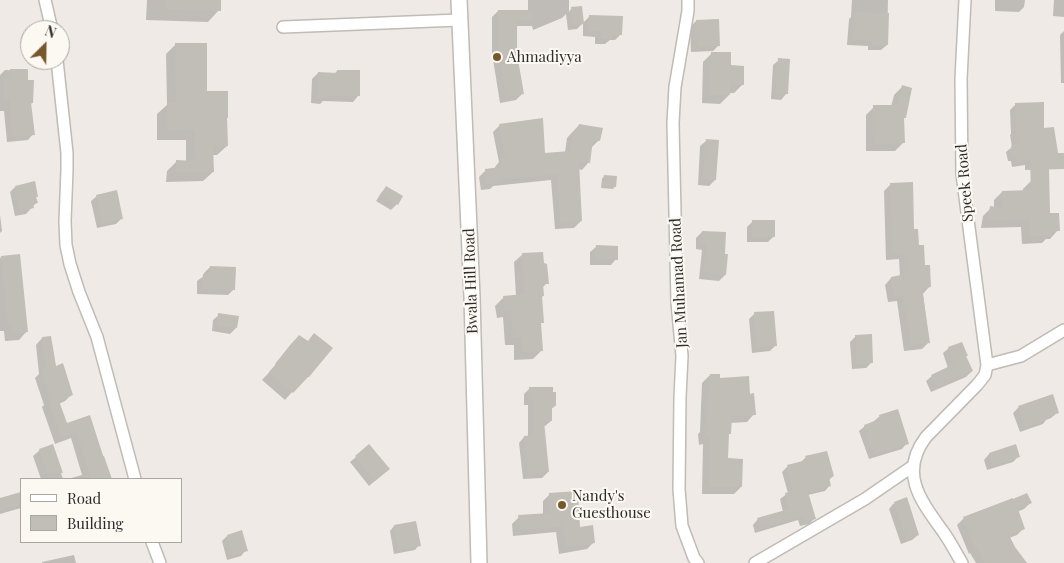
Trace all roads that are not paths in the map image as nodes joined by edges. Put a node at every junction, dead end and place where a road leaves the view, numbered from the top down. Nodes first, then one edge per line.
1 (45, 0) edge
2 (458, 0) edge
3 (688, 0) edge
4 (966, 0) edge
5 (50, 20) edge
6 (459, 20) junction
7 (283, 27) dead end
8 (58, 70) edge
9 (1064, 330) edge
10 (988, 365) junction
11 (913, 466) junction
12 (135, 478) edge
13 (152, 543) edge
14 (160, 563) edge
15 (479, 563) edge
16 (698, 563) edge
17 (756, 563) edge
18 (962, 563) edge

1 - 5 street
2 - 6 street, Bwala Hill Road
3 - 16 street, Jan Muhamad Road
4 - 10 street, Speek Road
6 - 7 street
6 - 15 street, Bwala Hill Road
8 - 12 street
9 - 10 street
10 - 11 street
11 - 17 street
11 - 18 street
13 - 14 street

